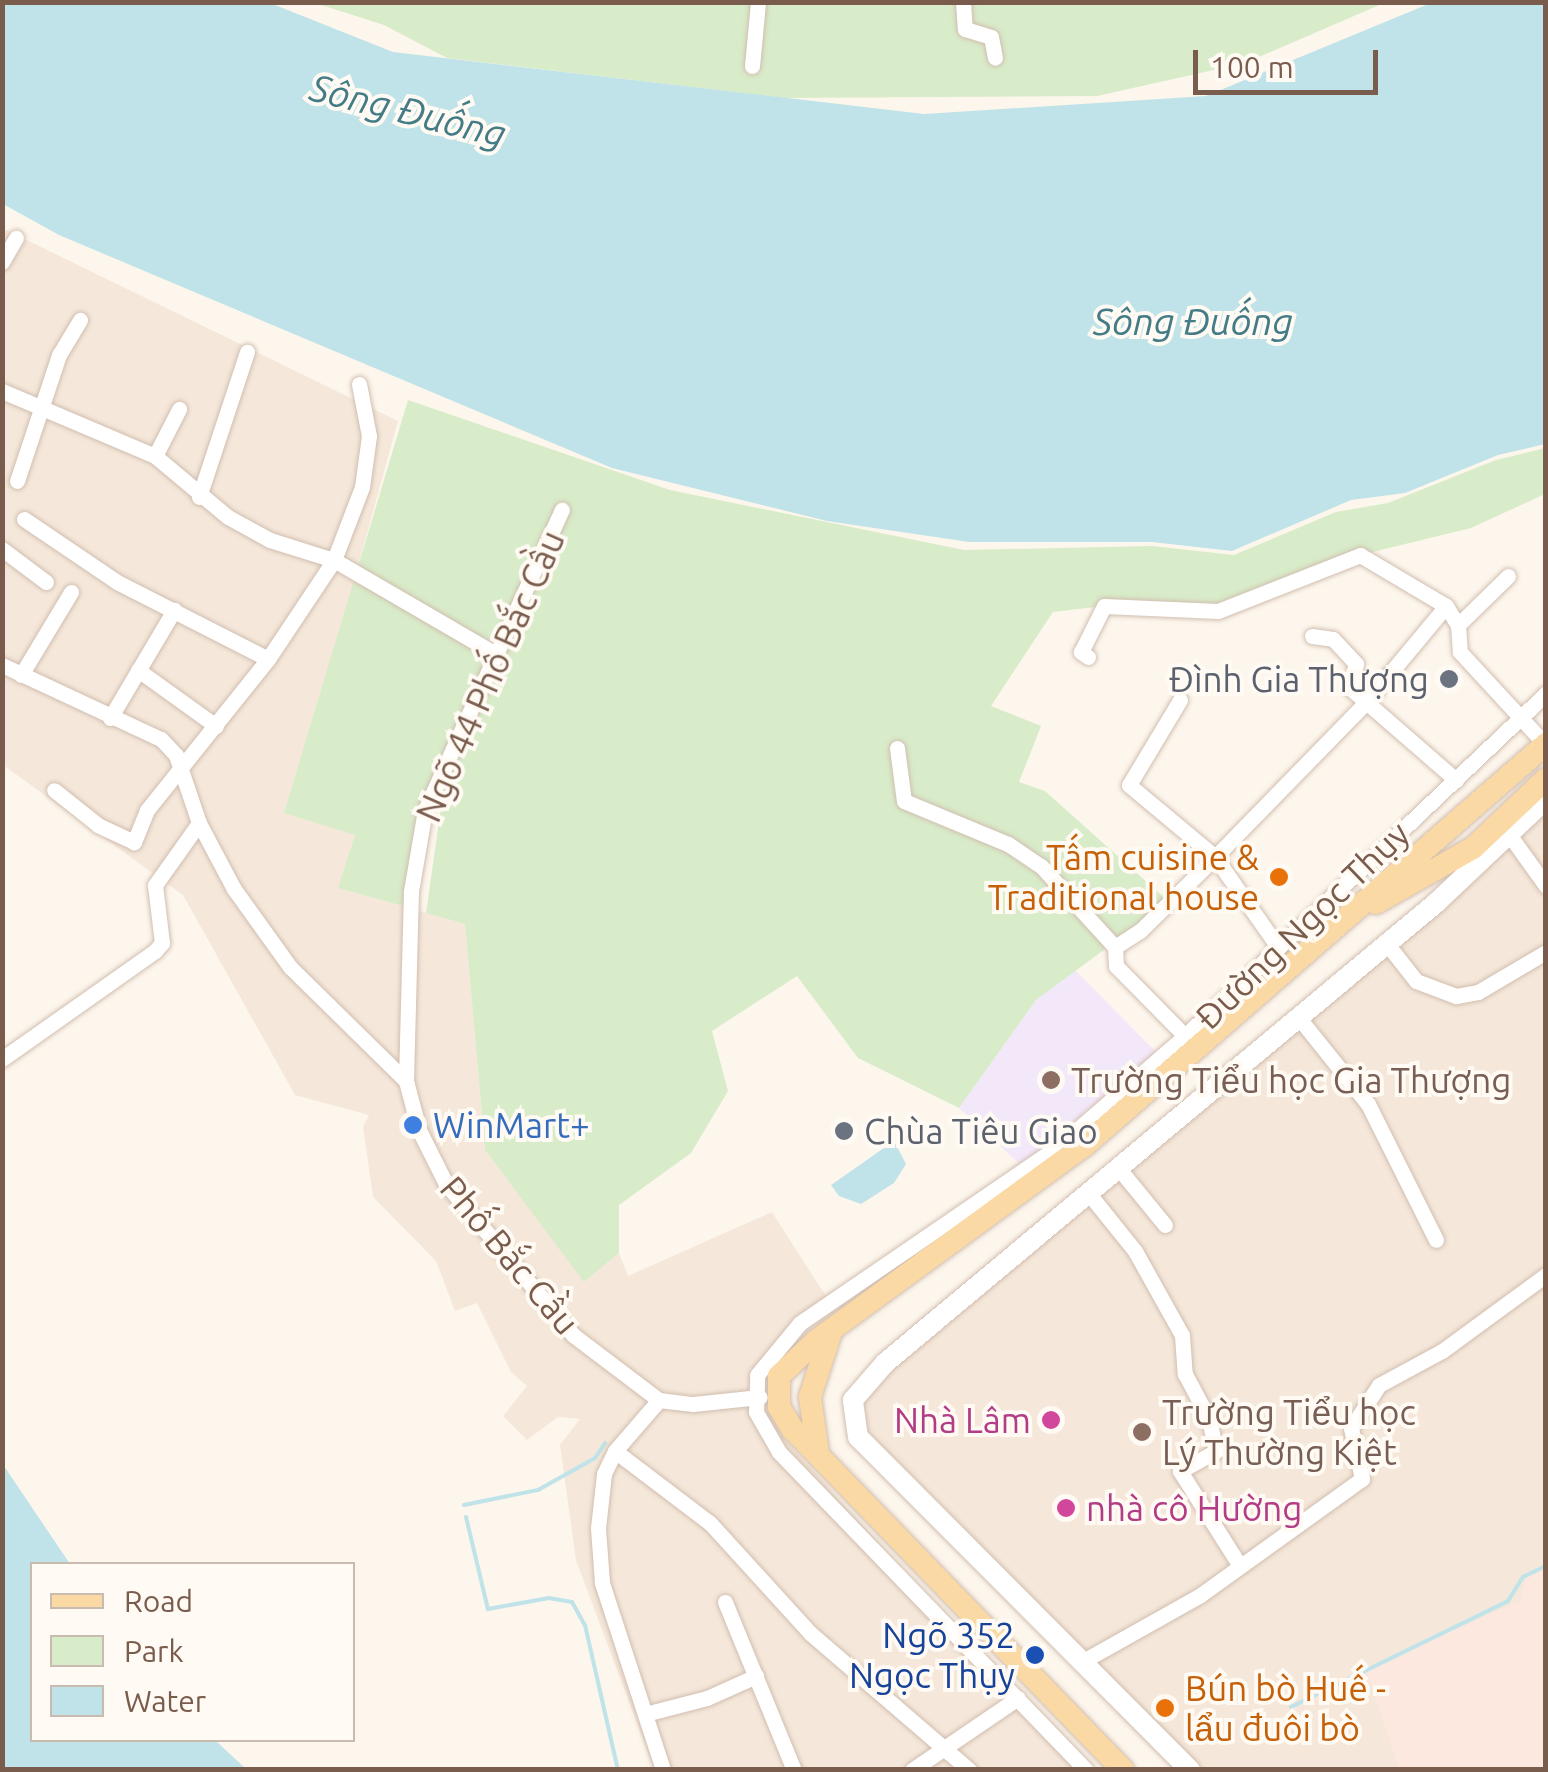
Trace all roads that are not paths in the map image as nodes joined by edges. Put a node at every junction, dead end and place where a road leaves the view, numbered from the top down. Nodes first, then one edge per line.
1 (758, 2) edge
2 (963, 2) edge
3 (994, 58) dead end
4 (752, 66) dead end
5 (16, 238) dead end
6 (2, 262) edge
7 (80, 320) dead end
8 (247, 352) dead end
9 (359, 384) dead end
10 (2, 391) edge
11 (41, 407) junction
12 (179, 409) dead end
13 (155, 456) junction
14 (16, 480) dead end
15 (199, 497) junction
16 (562, 510) dead end
17 (24, 520) dead end
18 (2, 549) edge
19 (334, 560) junction
20 (1508, 576) dead end
21 (46, 582) dead end
22 (71, 592) dead end
23 (1446, 606) junction
24 (174, 610) junction
25 (1458, 625) junction
26 (1312, 636) dead end
27 (497, 656) junction
28 (1088, 657) dead end
29 (268, 660) junction
30 (2, 665) edge
31 (138, 670) junction
32 (21, 675) junction
33 (1546, 693) edge
34 (1180, 700) dead end
35 (1366, 702) junction
36 (1522, 713) junction
37 (110, 718) junction
38 (216, 726) junction
39 (1545, 744) edge
40 (898, 748) dead end
41 (182, 768) junction
42 (1546, 779) edge
43 (1456, 780) junction
44 (54, 790) dead end
45 (1546, 800) edge
46 (199, 823) junction
47 (1508, 832) junction
48 (1215, 858) junction
49 (1546, 886) edge
50 (1359, 910) junction
51 (1387, 944) junction
52 (1115, 946) junction
53 (1278, 947) junction
54 (1546, 952) edge
55 (1299, 1018) junction
56 (1185, 1036) junction
57 (2, 1059) edge
58 (406, 1080) junction
59 (1120, 1170) junction
60 (1090, 1196) junction
61 (1165, 1224) dead end
62 (1436, 1240) dead end
63 (1546, 1275) edge
64 (832, 1329) junction
65 (765, 1396) junction
66 (658, 1400) junction
67 (614, 1451) junction
68 (818, 1454) junction
69 (1240, 1566) junction
70 (725, 1602) dead end
71 (1082, 1661) junction
72 (756, 1676) junction
73 (1018, 1698) junction
74 (645, 1714) junction
75 (948, 1747) junction
76 (663, 1770) edge
77 (794, 1770) edge
78 (912, 1770) edge
79 (969, 1770) edge
80 (1086, 1770) edge
81 (1123, 1770) edge
82 (1190, 1770) edge

1 - 4 street
2 - 3 street
5 - 6 street
7 - 11 street
8 - 15 street
9 - 19 street
10 - 11 street
11 - 13 street
11 - 14 street
12 - 13 street
13 - 15 street
15 - 19 street
16 - 27 street, Ngõ 44 Phố Bắc Cầu
17 - 24 street
18 - 21 street
19 - 27 street
19 - 29 street
20 - 25 street
22 - 32 street
23 - 25 street
23 - 28 street
23 - 35 street
24 - 29 street
24 - 31 street
25 - 36 street
26 - 35 street
27 - 58 street, Ngõ 44 Phố Bắc Cầu
29 - 38 street
30 - 32 street, Phố Bắc Cầu
31 - 37 street
31 - 38 street
32 - 37 street, Phố Bắc Cầu
33 - 36 street, Đường Ngọc Thụy
34 - 48 street
35 - 43 street
35 - 48 street
36 - 39 street
36 - 43 street, Đường Ngọc Thụy
37 - 41 street, Phố Bắc Cầu
38 - 41 street
39 - 50 main road, Đường Ngọc Thụy
40 - 52 street
41 - 44 street
41 - 46 street, Phố Bắc Cầu
42 - 50 main road
43 - 53 street, Đường Ngọc Thụy
45 - 47 street, Đường Ngọc Thụy
46 - 57 street
46 - 58 street, Phố Bắc Cầu
47 - 49 street
47 - 51 street, Đường Ngọc Thụy
48 - 52 street
48 - 53 street
50 - 64 main road, Đường Ngọc Thụy
51 - 54 street
51 - 55 street, Đường Ngọc Thụy
52 - 56 street
53 - 56 street, Đường Ngọc Thụy
55 - 59 street, Đường Ngọc Thụy
55 - 62 street
56 - 65 street, Đường Ngọc Thụy
58 - 66 street, Phố Bắc Cầu
59 - 60 street, Đường Ngọc Thụy
59 - 61 street
60 - 69 street
60 - 71 street, Đường Ngọc Thụy
63 - 69 street
64 - 65 main road, Đường Ngọc Thụy
64 - 68 main road
65 - 66 street
65 - 68 main road
65 - 73 street
66 - 67 street
67 - 74 street
67 - 75 street
68 - 81 main road
69 - 71 street
70 - 72 street
71 - 82 street, Đường Ngọc Thụy
72 - 74 street
72 - 77 street
73 - 75 street
73 - 80 street
74 - 76 street
75 - 78 street
75 - 79 street

